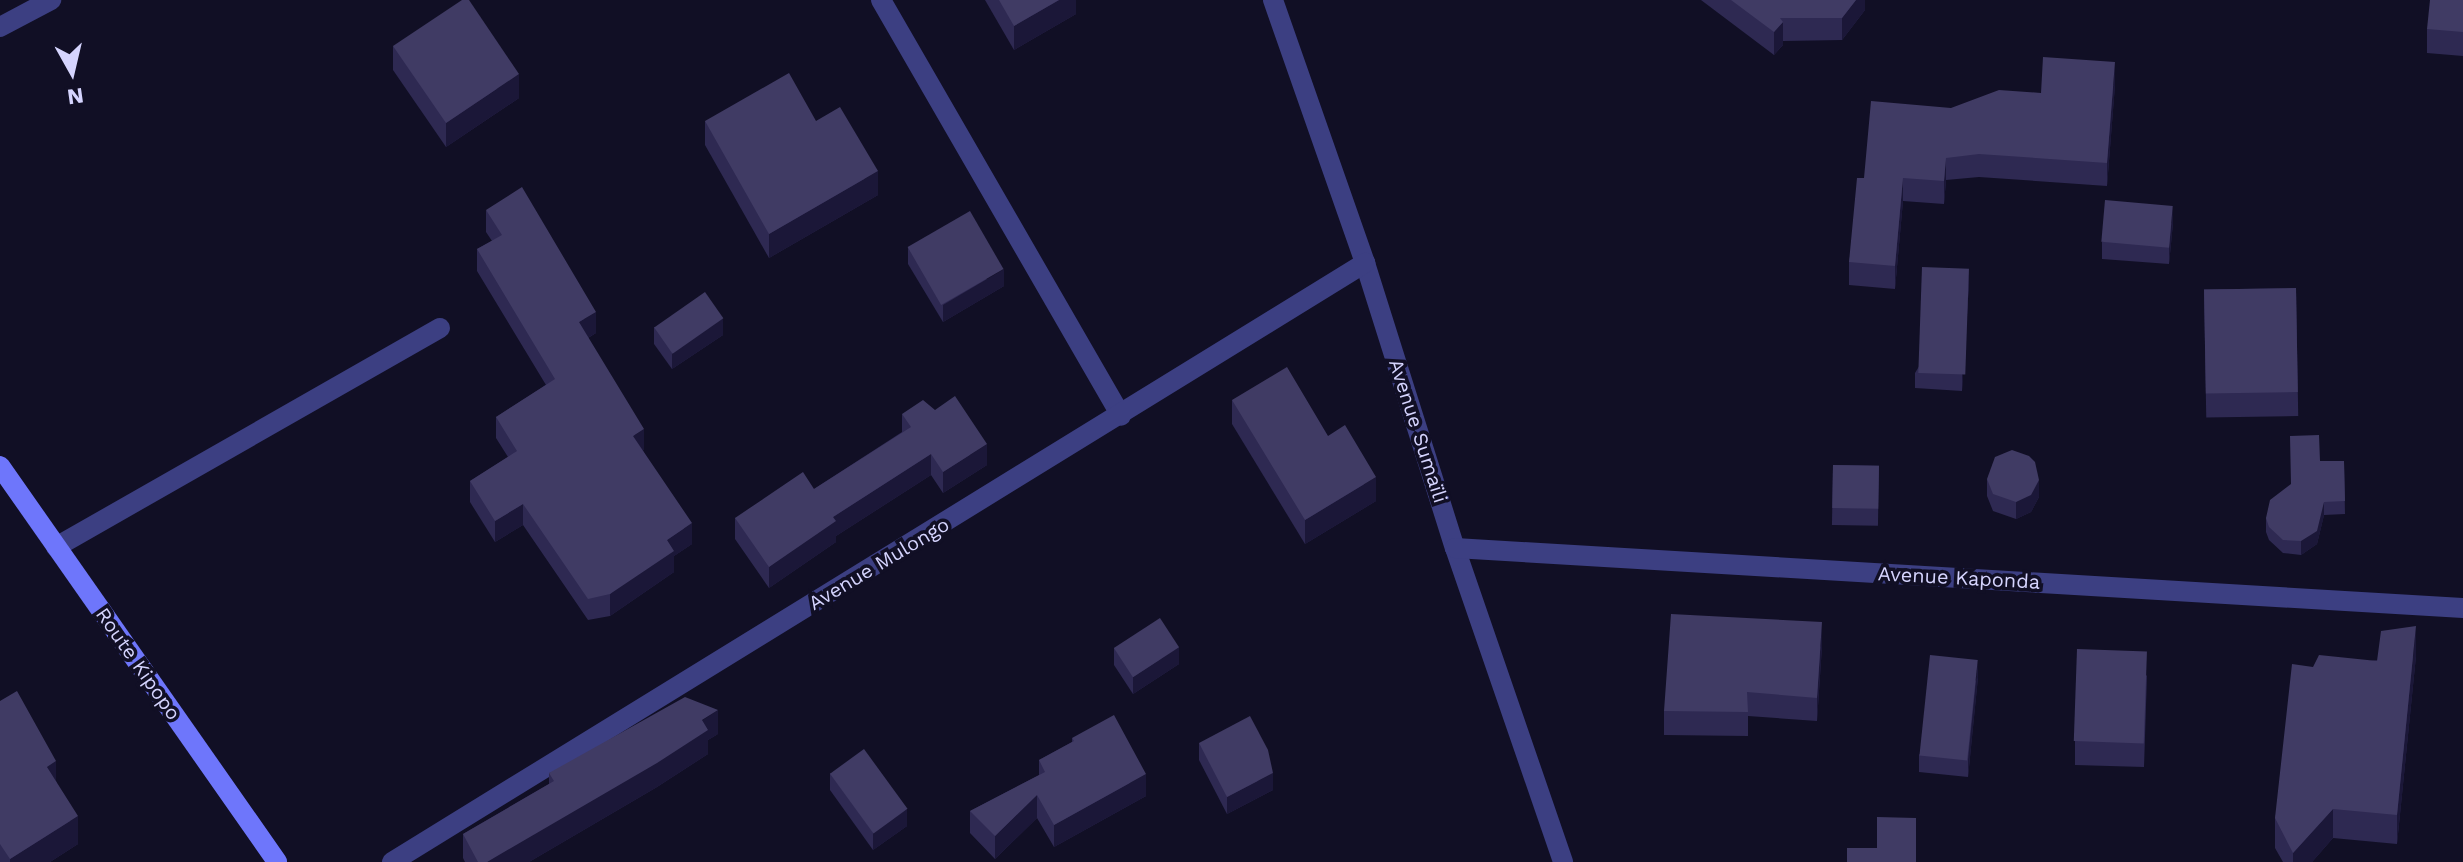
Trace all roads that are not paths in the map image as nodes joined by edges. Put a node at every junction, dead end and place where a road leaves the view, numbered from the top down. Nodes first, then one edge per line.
1 (51, 0) edge
2 (881, 0) edge
3 (1273, 0) edge
4 (0, 27) edge
5 (1365, 263) junction
6 (440, 328) dead end
7 (1121, 416) junction
8 (0, 466) edge
9 (56, 547) junction
10 (1455, 548) junction
11 (2463, 608) edge
12 (277, 862) edge
13 (392, 862) edge
14 (1563, 862) edge

1 - 4 street
2 - 7 street
3 - 5 street, Avenue Sumaïli
5 - 7 street, Avenue Mulongo
5 - 10 street, Avenue Sumaïli
6 - 9 street
7 - 13 street, Avenue Mulongo
8 - 9 main road, Route Kipopo
9 - 12 main road, Route Kipopo
10 - 11 street, Avenue Kaponda
10 - 14 street, Avenue Sumaïli

